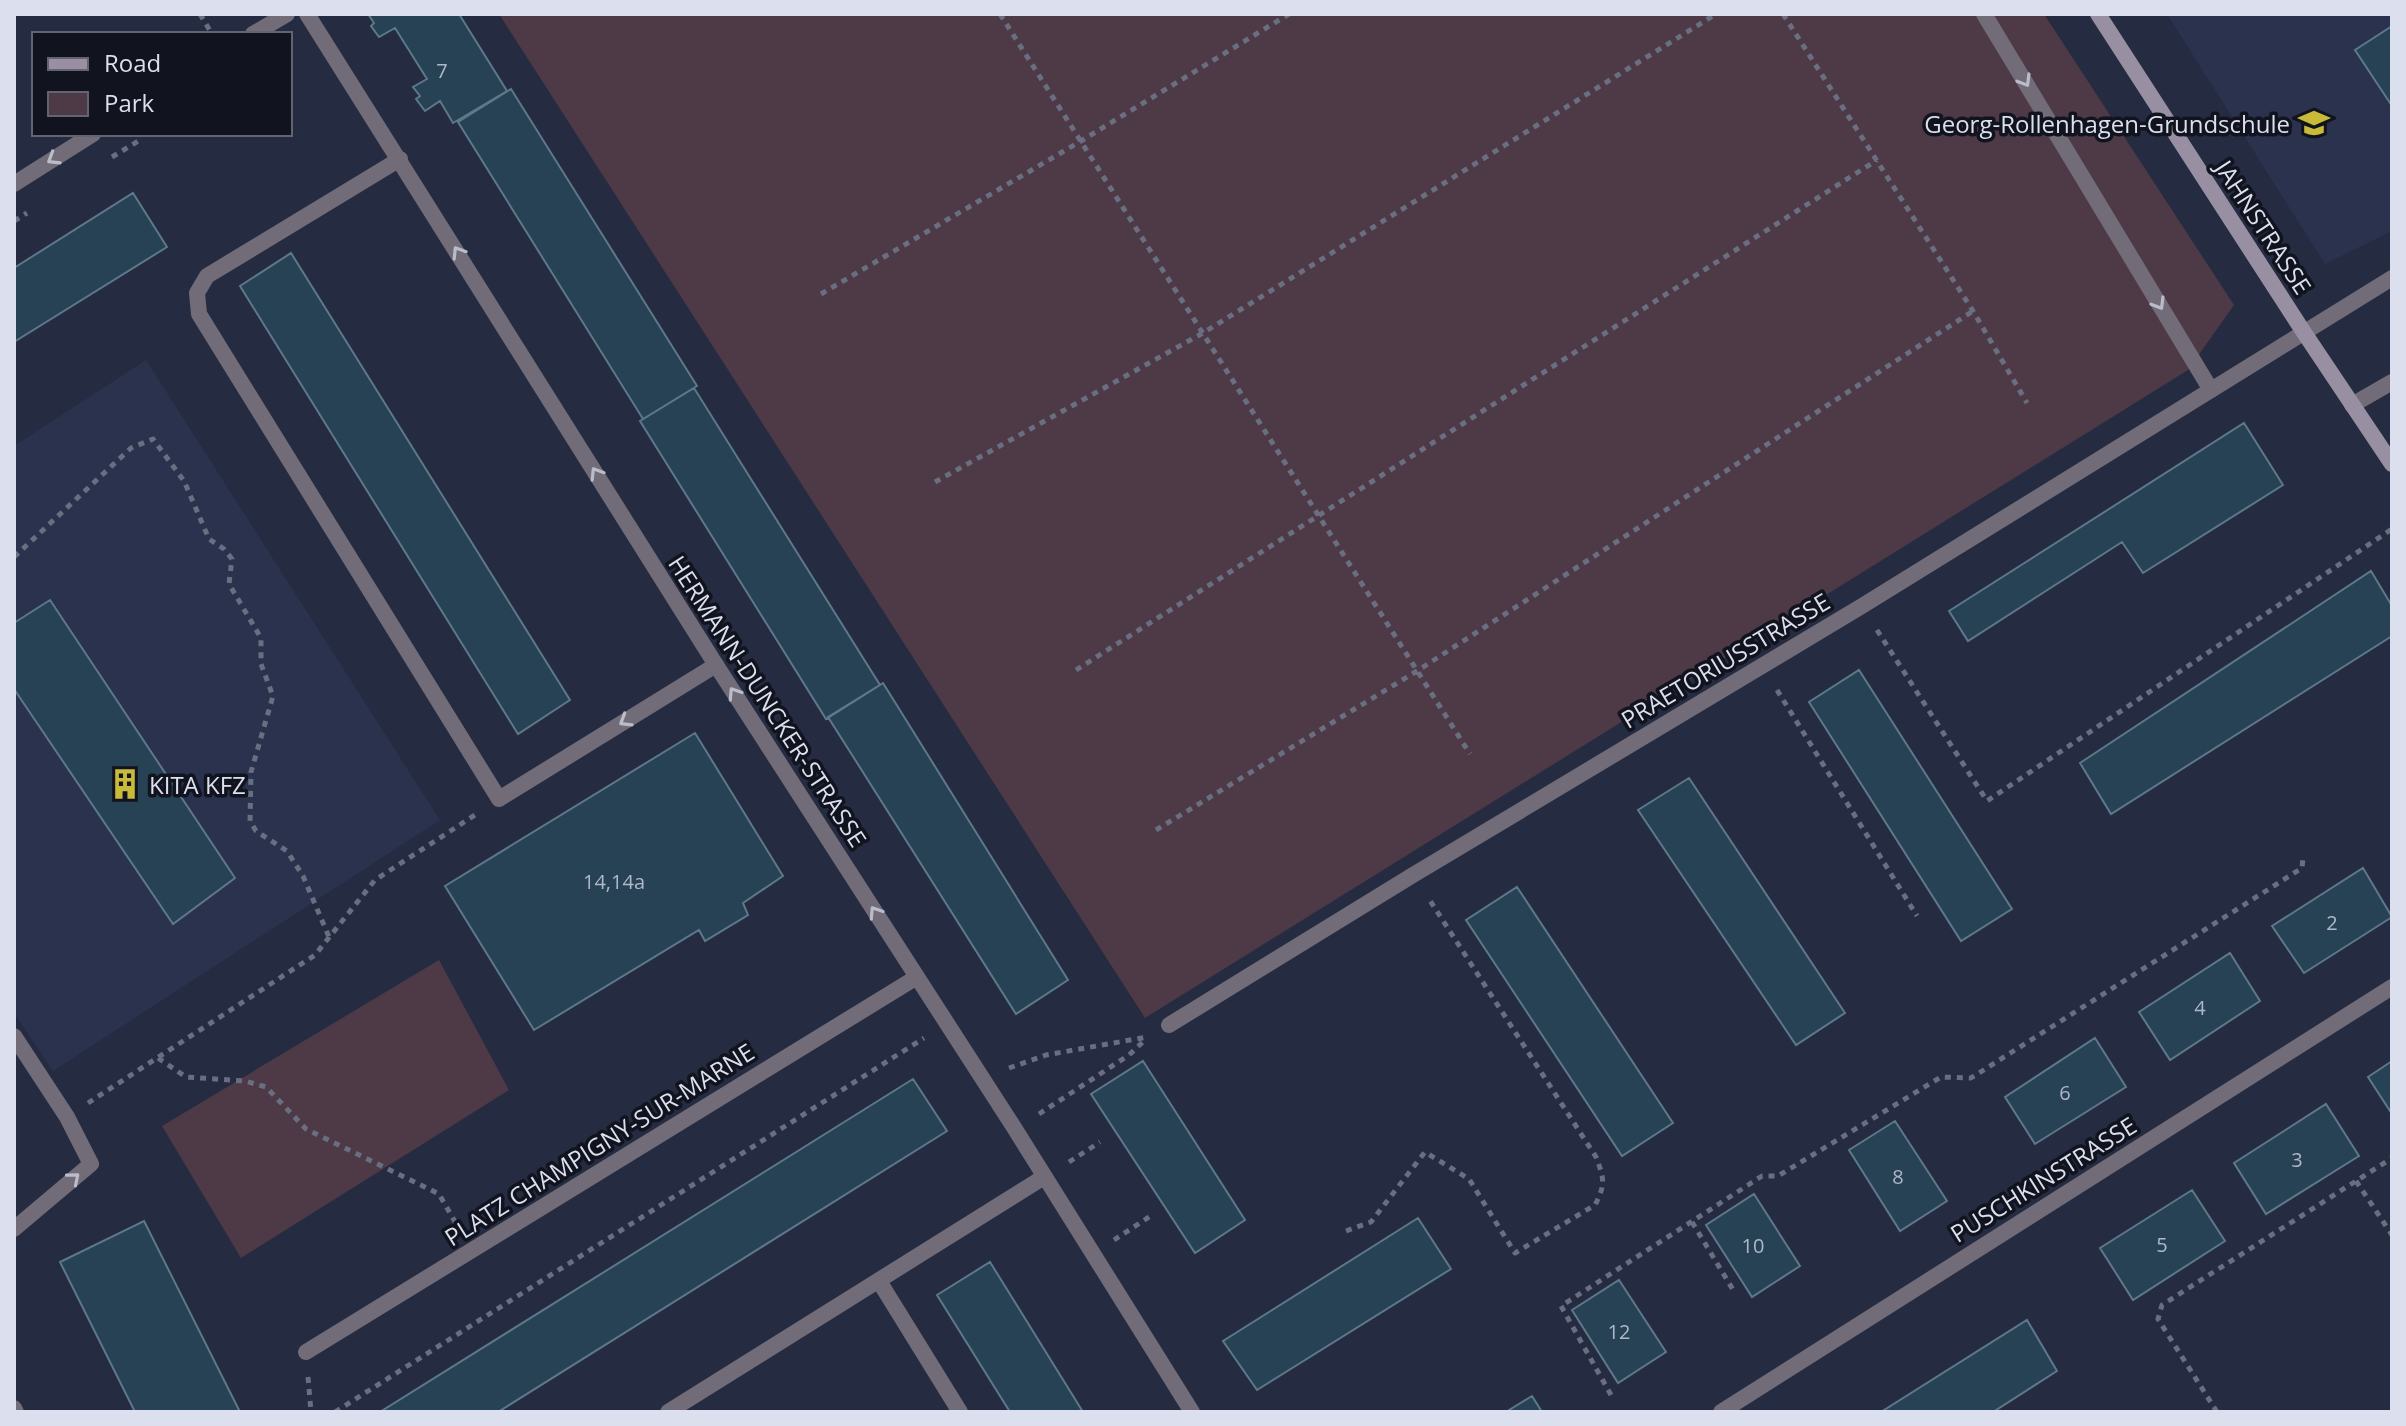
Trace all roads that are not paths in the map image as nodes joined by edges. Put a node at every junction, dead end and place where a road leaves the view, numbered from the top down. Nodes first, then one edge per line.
1 (287, 14) edge
2 (307, 14) edge
3 (1984, 14) edge
4 (2098, 14) edge
5 (256, 32) edge
6 (90, 136) edge
7 (400, 159) junction
8 (14, 184) edge
9 (2392, 278) edge
10 (2303, 331) junction
11 (2392, 382) edge
12 (2211, 390) junction
13 (2352, 405) junction
14 (2392, 464) edge
15 (716, 665) junction
16 (917, 977) junction
17 (2392, 987) edge
18 (1169, 1025) dead end
19 (14, 1036) edge
20 (1044, 1177) junction
21 (14, 1229) edge
22 (879, 1281) junction
23 (306, 1352) dead end
24 (668, 1412) edge
25 (960, 1412) edge
26 (1192, 1412) edge
27 (1721, 1412) edge

1 - 5 street
2 - 7 street, HERMANN-DUNCKER-STRASSE
3 -> 12 street
4 - 10 main road, JAHNSTRASSE
6 -> 8 street
15 -> 7 street, HERMANN-DUNCKER-STRASSE
15 -> 7 street
9 - 10 street, PRAETORIUSSTRASSE
10 - 12 street, PRAETORIUSSTRASSE
10 - 13 main road, JAHNSTRASSE
11 - 13 street
12 - 18 street, PRAETORIUSSTRASSE
13 - 14 main road, JAHNSTRASSE
16 -> 15 street, HERMANN-DUNCKER-STRASSE
16 - 20 street, HERMANN-DUNCKER-STRASSE
16 - 23 street, PLATZ CHAMPIGNY-SUR-MARNE
17 - 27 street, PUSCHKINSTRASSE
21 -> 19 street
20 - 22 street
20 - 26 street, HERMANN-DUNCKER-STRASSE
22 - 24 street
22 - 25 street

